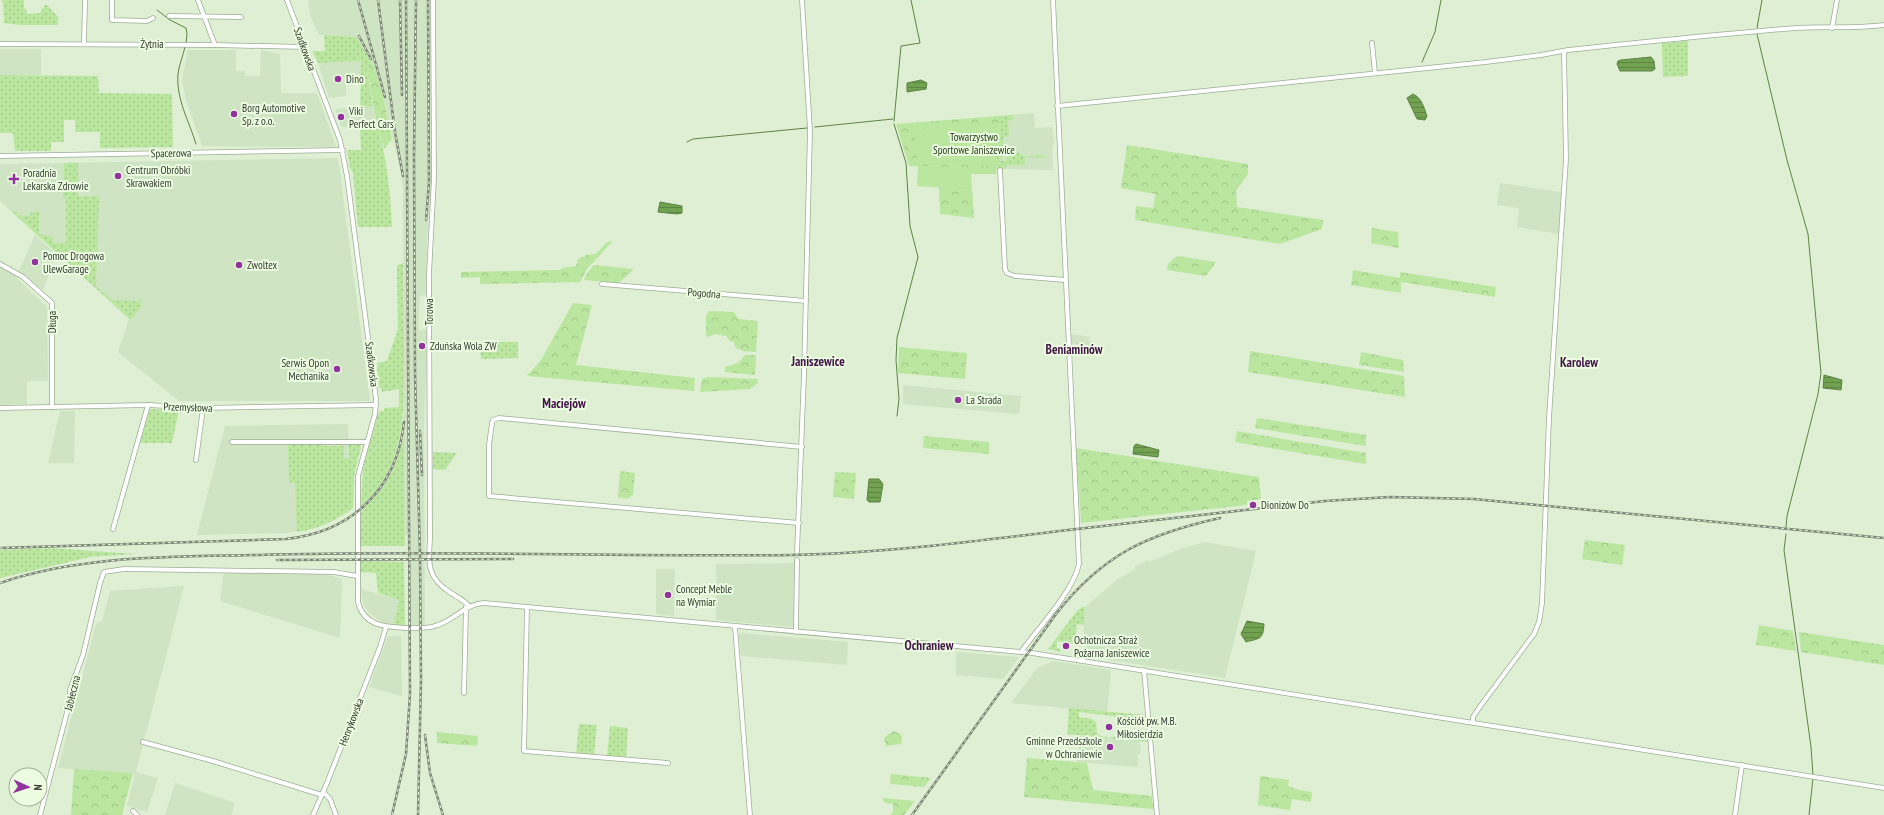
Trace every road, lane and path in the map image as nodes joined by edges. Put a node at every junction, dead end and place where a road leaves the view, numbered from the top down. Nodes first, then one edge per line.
1 (85, 0) edge
2 (112, 0) edge
3 (198, 0) edge
4 (287, 0) edge
5 (433, 0) edge
6 (802, 0) edge
7 (1053, 0) edge
8 (1837, 0) edge
9 (169, 16) dead end
10 (204, 16) junction
11 (241, 16) dead end
12 (153, 18) dead end
13 (1884, 25) edge
14 (1832, 28) junction
15 (1372, 43) dead end
16 (0, 44) edge
17 (84, 44) junction
18 (215, 45) junction
19 (305, 47) junction
20 (1564, 51) junction
21 (1375, 73) junction
22 (1057, 106) junction
23 (343, 150) junction
24 (0, 156) edge
25 (1000, 170) dead end
26 (0, 264) edge
27 (1065, 280) junction
28 (602, 284) dead end
29 (806, 302) junction
30 (148, 405) junction
31 (376, 405) junction
32 (52, 407) junction
33 (0, 408) edge
34 (204, 408) junction
35 (232, 442) dead end
36 (367, 442) junction
37 (802, 447) junction
38 (196, 460) dead end
39 (799, 523) junction
40 (113, 529) dead end
41 (797, 552) dead end
42 (797, 560) dead end
43 (357, 576) junction
44 (467, 606) junction
45 (527, 608) junction
46 (386, 627) junction
47 (735, 627) junction
48 (796, 632) junction
49 (1021, 652) junction
50 (1144, 670) junction
51 (464, 693) dead end
52 (1472, 723) junction
53 (143, 742) dead end
54 (668, 763) dead end
55 (1742, 765) junction
56 (1884, 788) edge
57 (323, 793) junction
58 (133, 810) dead end
59 (40, 815) edge
60 (137, 815) edge
61 (313, 815) edge
62 (336, 815) edge
63 (750, 815) edge
64 (1157, 815) edge
65 (1735, 815) edge

1 - 17 street
2 - 12 street
3 - 10 street
4 - 19 street, Szadkowska
5 - 44 street, Torowa
6 - 29 street
7 - 22 street
8 - 14 street
9 - 10 street
10 - 11 street
10 - 18 street
13 - 14 street
14 - 20 street
15 - 21 street
16 - 17 street, Żytnia
17 - 18 street, Żytnia
18 - 19 street, Żytnia
19 - 23 street, Szadkowska
20 - 21 street
20 - 52 street
21 - 22 street
22 - 27 street
23 - 24 street, Spacerowa
23 - 31 street, Szadkowska
25 - 27 street
26 - 32 street, Długa
27 - 49 street
28 - 29 street, Pogodna
29 - 37 street
30 - 32 street, Przemysłowa
30 - 34 street, Przemysłowa
30 - 40 street
31 - 34 street, Przemysłowa
31 - 36 street, Szadkowska
32 - 33 street, Przemysłowa
34 - 38 street
35 - 36 street
36 - 43 street, Szadkowska
37 - 39 street
37 - 39 street
39 - 41 street
42 - 48 street
43 - 46 street, Szadkowska
43 - 59 street, Jabłeczna
44 - 45 street, Szadkowska
44 - 46 street, Szadkowska
44 - 51 street
45 - 47 street, Szadkowska
45 - 54 street
46 - 57 street, Henrykowska
47 - 48 street, Szadkowska
47 - 63 street
48 - 49 street, Szadkowska
49 - 50 street, Szadkowska
50 - 52 street, Szadkowska
50 - 64 street
52 - 55 street, Szadkowska
53 - 57 street
55 - 56 street, Szadkowska
55 - 65 street
57 - 61 street, Henrykowska
57 - 62 street
58 - 60 street

